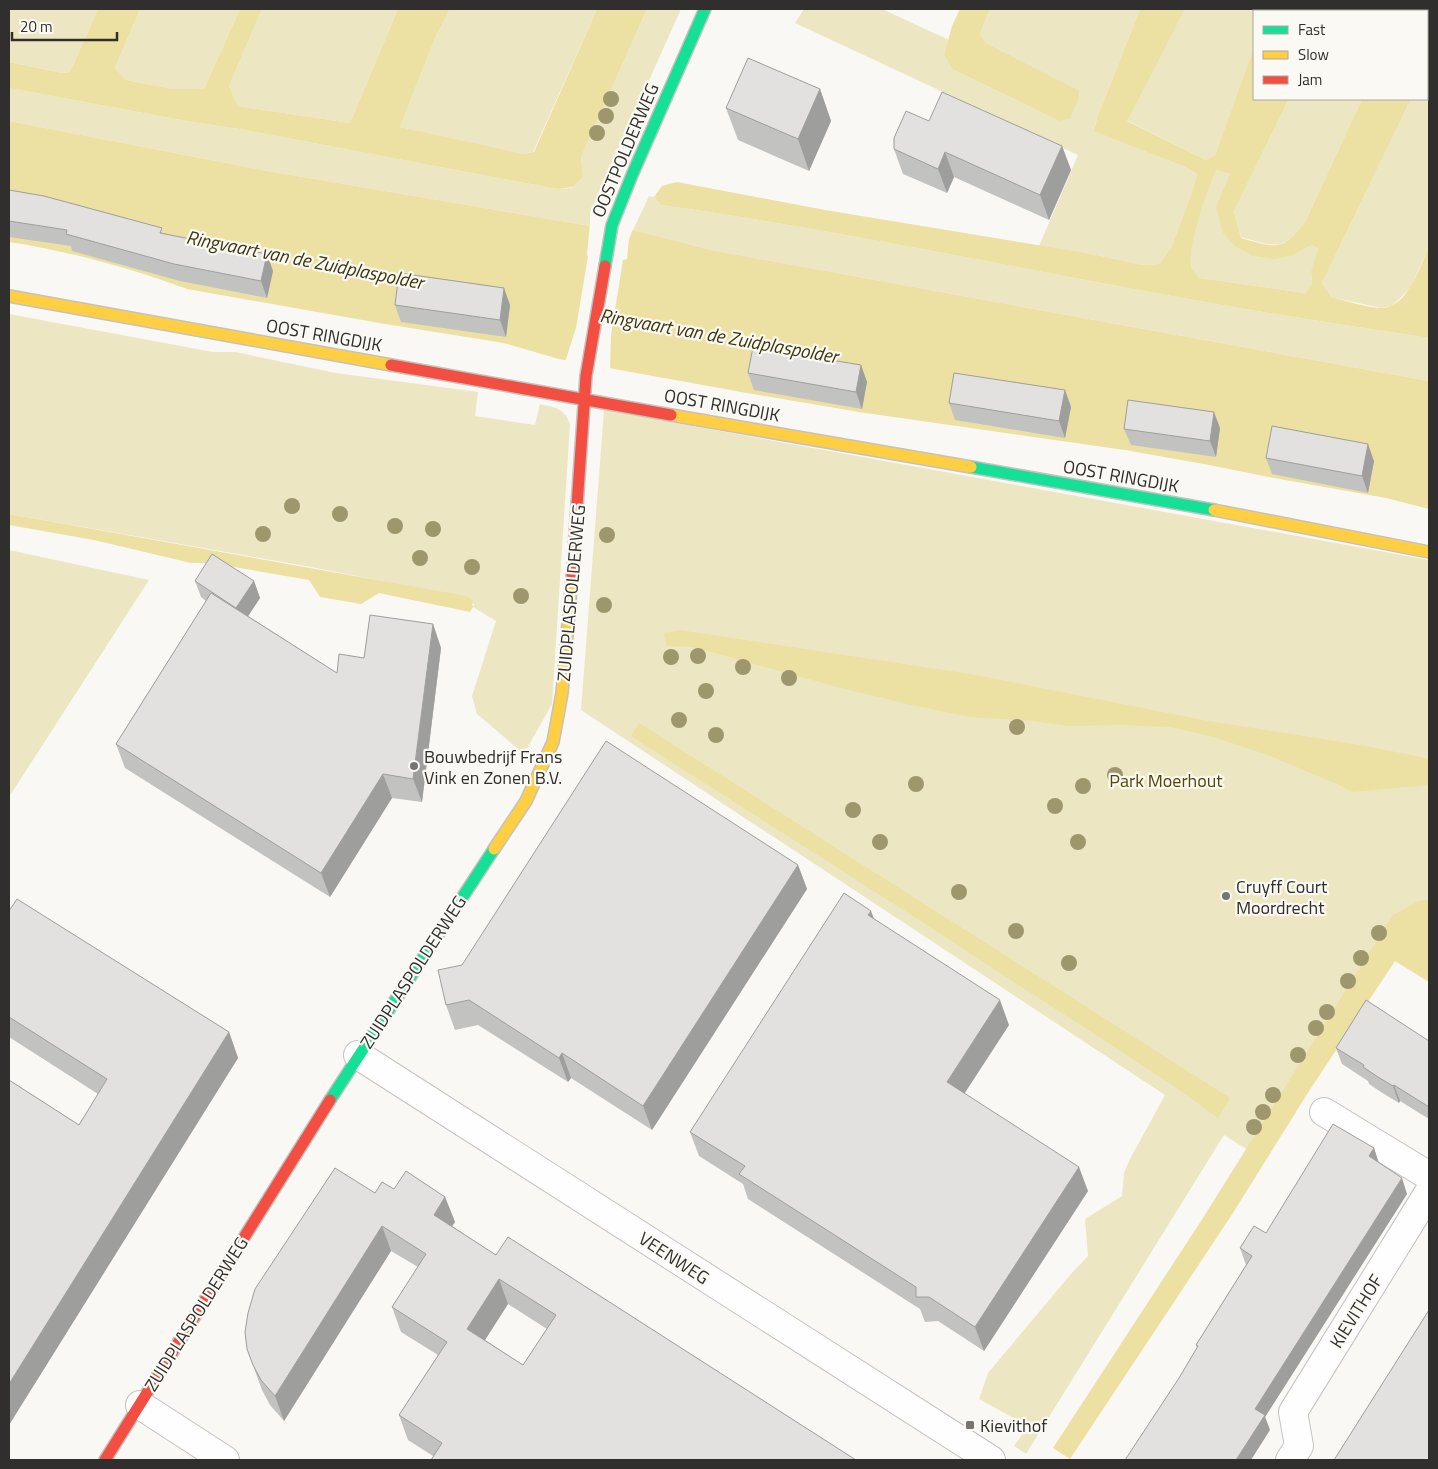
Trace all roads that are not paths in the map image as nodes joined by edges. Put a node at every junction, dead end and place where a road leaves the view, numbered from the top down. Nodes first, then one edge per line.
1 (705, 9) edge
2 (9, 296) edge
3 (586, 400) junction
4 (1429, 552) edge
5 (358, 1055) junction
6 (1324, 1112) dead end
7 (1429, 1176) edge
8 (1429, 1192) edge
9 (140, 1405) junction
10 (105, 1460) edge
11 (226, 1460) edge
12 (991, 1460) edge
13 (1290, 1460) edge

1 - 3 street, OOSTPOLDERWEG
2 - 3 street, OOST RINGDIJK
3 - 4 street, OOST RINGDIJK
3 - 5 street, ZUIDPLASPOLDERWEG
5 - 9 street, ZUIDPLASPOLDERWEG
5 - 12 street, VEENWEG
6 - 7 street
8 - 13 street, KIEVITHOF
9 - 10 street
9 - 11 street, ZUIDPLASPOLDERWEG

